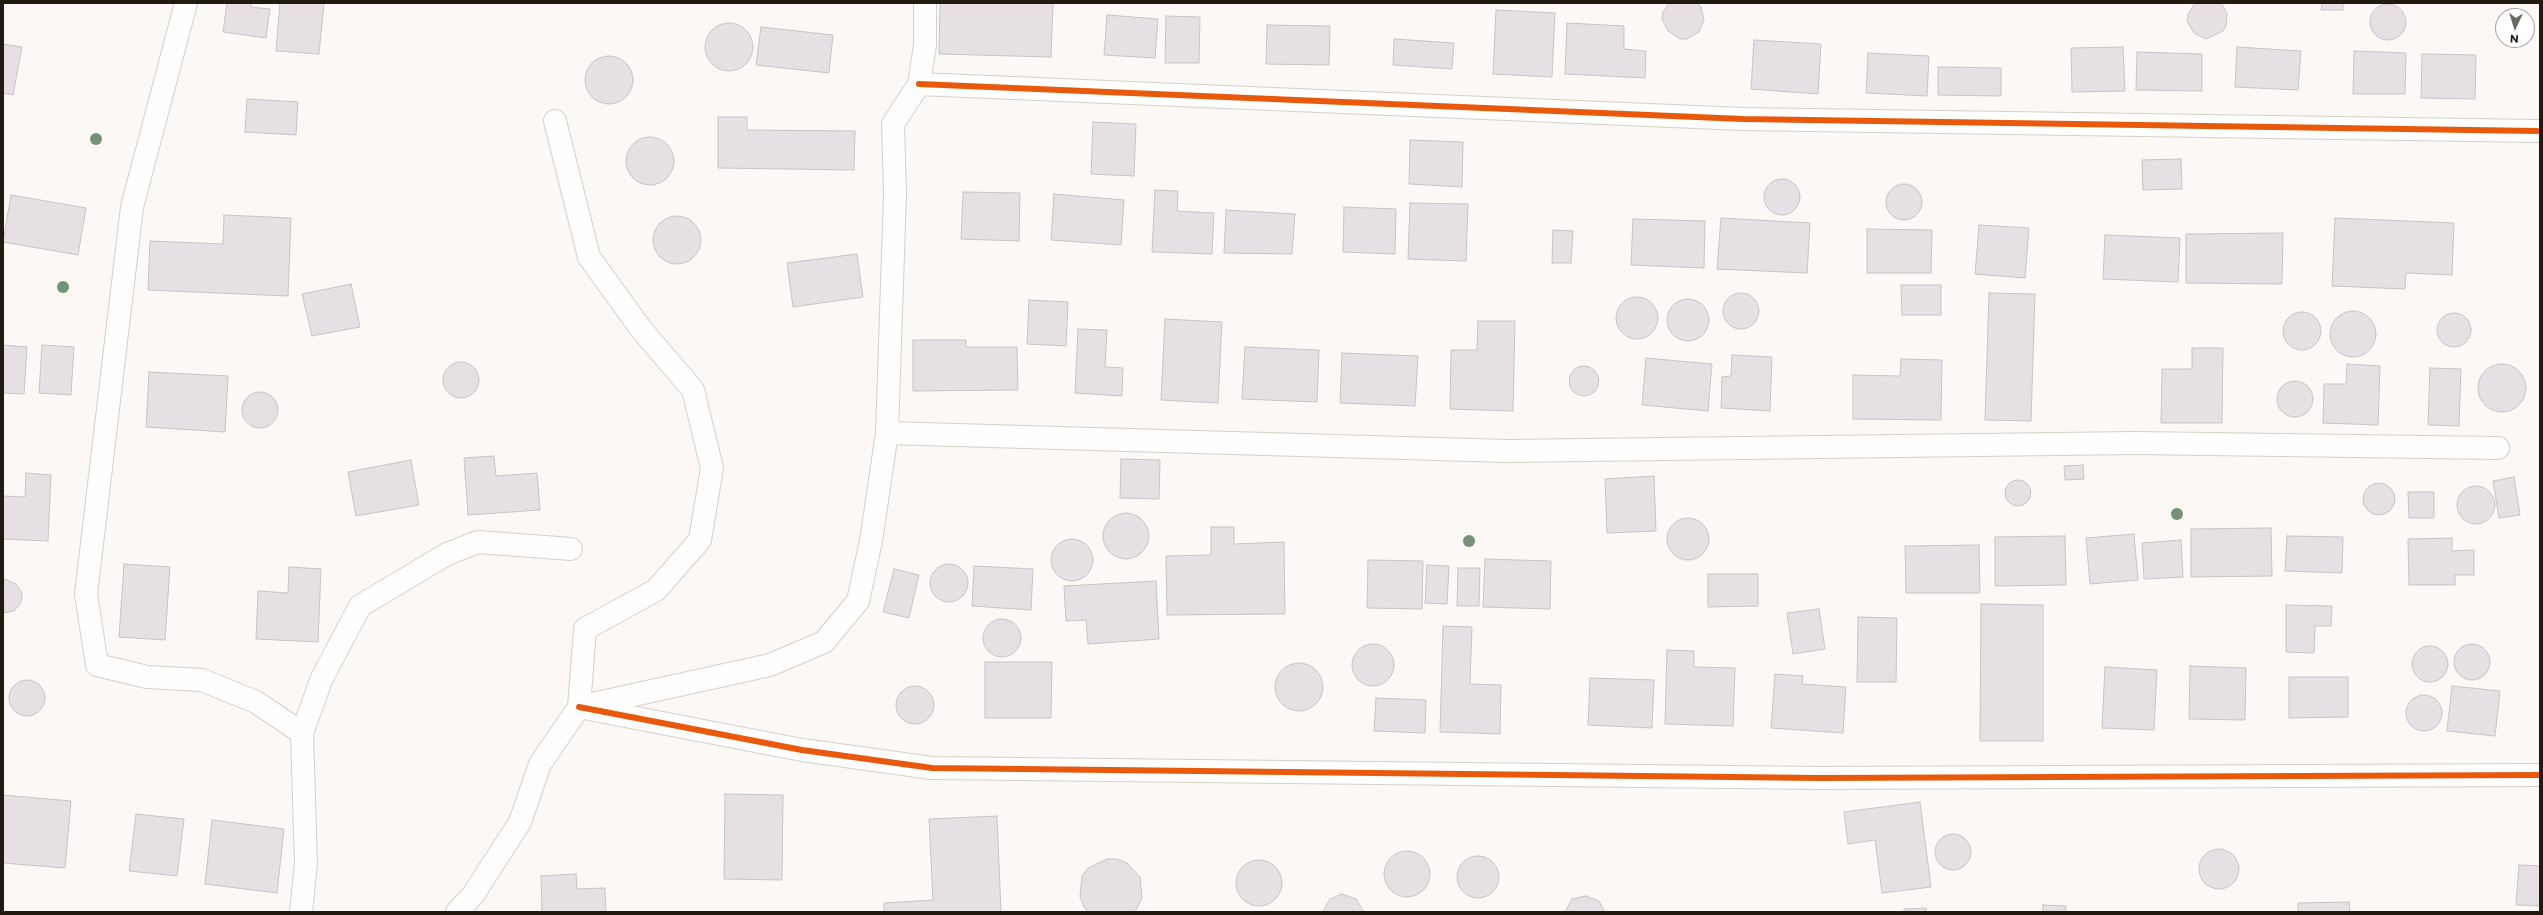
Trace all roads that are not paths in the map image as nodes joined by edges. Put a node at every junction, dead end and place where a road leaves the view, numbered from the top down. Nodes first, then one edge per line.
1 (186, 3) edge
2 (925, 3) edge
3 (919, 84) junction
4 (555, 121) dead end
5 (2537, 131) dead end
6 (887, 433) junction
7 (2498, 448) dead end
8 (571, 549) dead end
9 (579, 707) junction
10 (302, 733) junction
11 (2540, 775) edge
12 (301, 912) edge
13 (457, 912) edge

1 - 10 street
2 - 3 street
3 - 5 street
3 - 6 street
4 - 9 street
6 - 7 street
6 - 9 street
8 - 10 street
9 - 11 street
9 - 13 street
10 - 12 street

